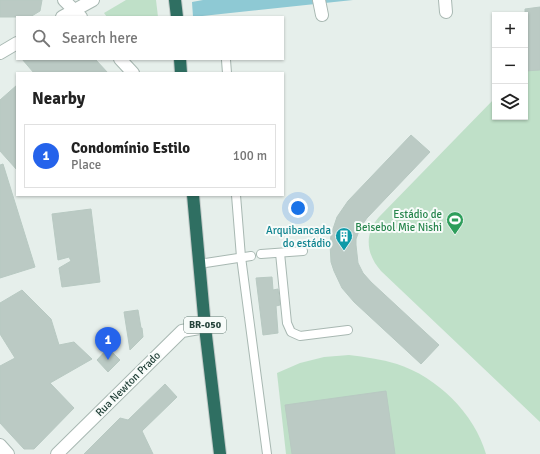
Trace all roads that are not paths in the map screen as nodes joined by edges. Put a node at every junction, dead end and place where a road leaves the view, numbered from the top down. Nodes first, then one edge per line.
1 (64, 0) edge
2 (93, 0) edge
3 (175, 0) edge
4 (77, 13) edge
5 (66, 16) edge
6 (177, 16) edge
7 (16, 44) edge
8 (0, 53) edge
9 (121, 60) edge
10 (180, 60) edge
11 (226, 60) dead end
12 (132, 72) edge
13 (182, 72) edge
14 (227, 72) edge
15 (193, 196) edge
16 (236, 196) edge
17 (303, 251) dead end
18 (280, 253) junction
19 (261, 254) dead end
20 (251, 256) dead end
21 (241, 257) junction
22 (200, 264) junction
23 (205, 328) junction
24 (348, 330) dead end
25 (0, 445) edge
26 (8, 454) edge
27 (57, 454) edge
28 (220, 454) edge
29 (267, 454) edge

1 - 4 street
2 - 4 street
3 - 6 highway
4 - 5 street
7 - 8 street
9 - 12 street
10 - 13 highway
11 - 14 lane
15 - 22 highway, BR-050
16 - 21 lane
17 - 18 lane
18 - 19 lane
18 - 24 lane
20 - 21 lane
21 - 22 lane
21 - 29 lane
22 - 23 highway, BR-050
23 - 27 street, Rua Newton Prado
23 - 28 highway, BR-050
25 - 26 street

